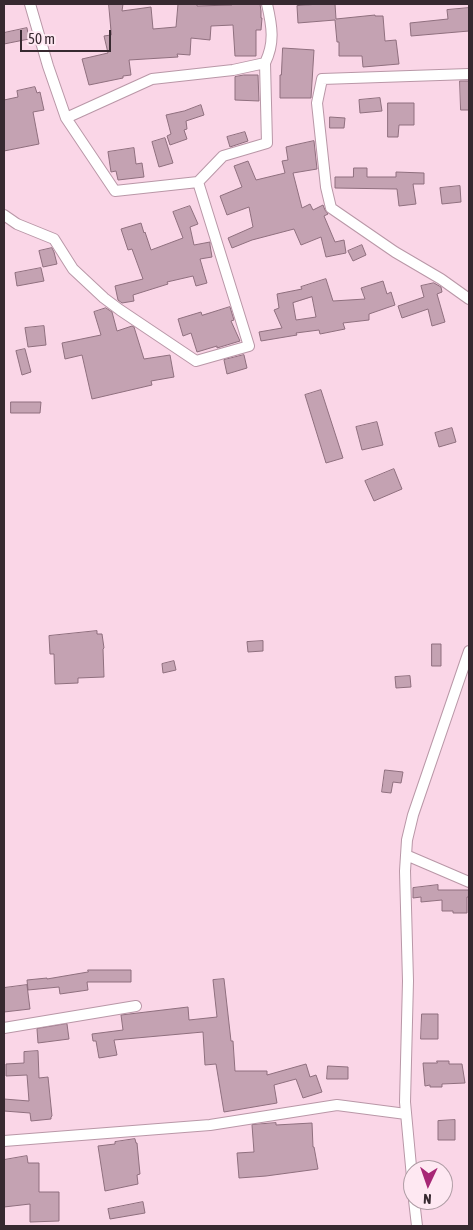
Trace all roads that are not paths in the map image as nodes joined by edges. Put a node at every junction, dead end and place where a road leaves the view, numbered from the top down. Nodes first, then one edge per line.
1 (30, 4) edge
2 (268, 4) edge
3 (265, 63) junction
4 (469, 74) edge
5 (66, 118) junction
6 (198, 182) junction
7 (4, 215) edge
8 (469, 299) edge
9 (469, 651) edge
10 (406, 855) junction
11 (469, 882) edge
12 (136, 1006) dead end
13 (4, 1028) edge
14 (406, 1114) junction
15 (4, 1141) edge
16 (410, 1160) edge
17 (415, 1210) edge
18 (417, 1226) edge

1 - 5 street
2 - 3 street
3 - 5 street
3 - 6 street
4 - 8 street
5 - 6 street
6 - 7 street
9 - 10 street
10 - 11 street
10 - 14 street
12 - 13 street
14 - 15 street
14 - 16 street
17 - 18 street

